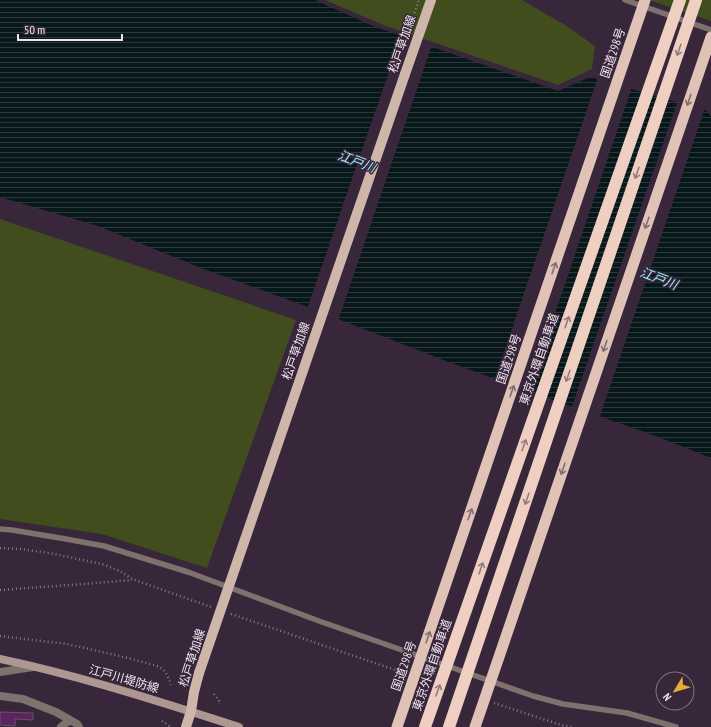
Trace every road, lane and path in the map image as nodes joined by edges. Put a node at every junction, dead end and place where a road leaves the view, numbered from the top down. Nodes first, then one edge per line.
1 (431, 0) edge
2 (625, 0) edge
3 (645, 0) edge
4 (680, 0) edge
5 (696, 0) edge
6 (711, 30) edge
7 (711, 37) edge
8 (0, 529) edge
9 (0, 548) edge
10 (132, 579) junction
11 (0, 590) edge
12 (213, 608) dead end
13 (227, 613) dead end
14 (0, 636) edge
15 (0, 660) edge
16 (35, 666) junction
17 (0, 672) edge
18 (410, 675) dead end
19 (171, 685) dead end
20 (214, 694) dead end
21 (0, 696) edge
22 (492, 702) dead end
23 (219, 704) dead end
24 (191, 711) junction
25 (70, 720) junction
26 (162, 722) dead end
27 (61, 727) edge
28 (79, 727) edge
29 (171, 727) edge
30 (186, 727) edge
31 (192, 727) edge
32 (239, 727) edge
33 (397, 727) edge
34 (425, 727) edge
35 (449, 727) edge
36 (475, 727) edge
37 (572, 727) edge
38 (676, 727) edge

1 - 24 main road, 松戸草加線, bridge
2 - 6 lane
33 -> 3 highway, 国道298号, bridge
34 -> 4 highway, 東京外環自動車道, bridge
5 -> 35 highway, bridge
7 -> 36 highway, bridge
8 - 38 lane
9 - 10 path
10 - 11 path
10 - 12 path
13 - 18 path
14 - 19 path
15 - 16 main road, 江戸川堤防線
16 - 17 street
16 - 24 main road, 江戸川堤防線
20 - 23 path
21 - 25 street
22 - 37 path
24 - 30 main road, 松戸草加線
24 - 31 main road, 松戸草加線
24 - 32 main road, 江戸川堤防線
25 - 27 street
25 - 28 street
26 - 29 path

